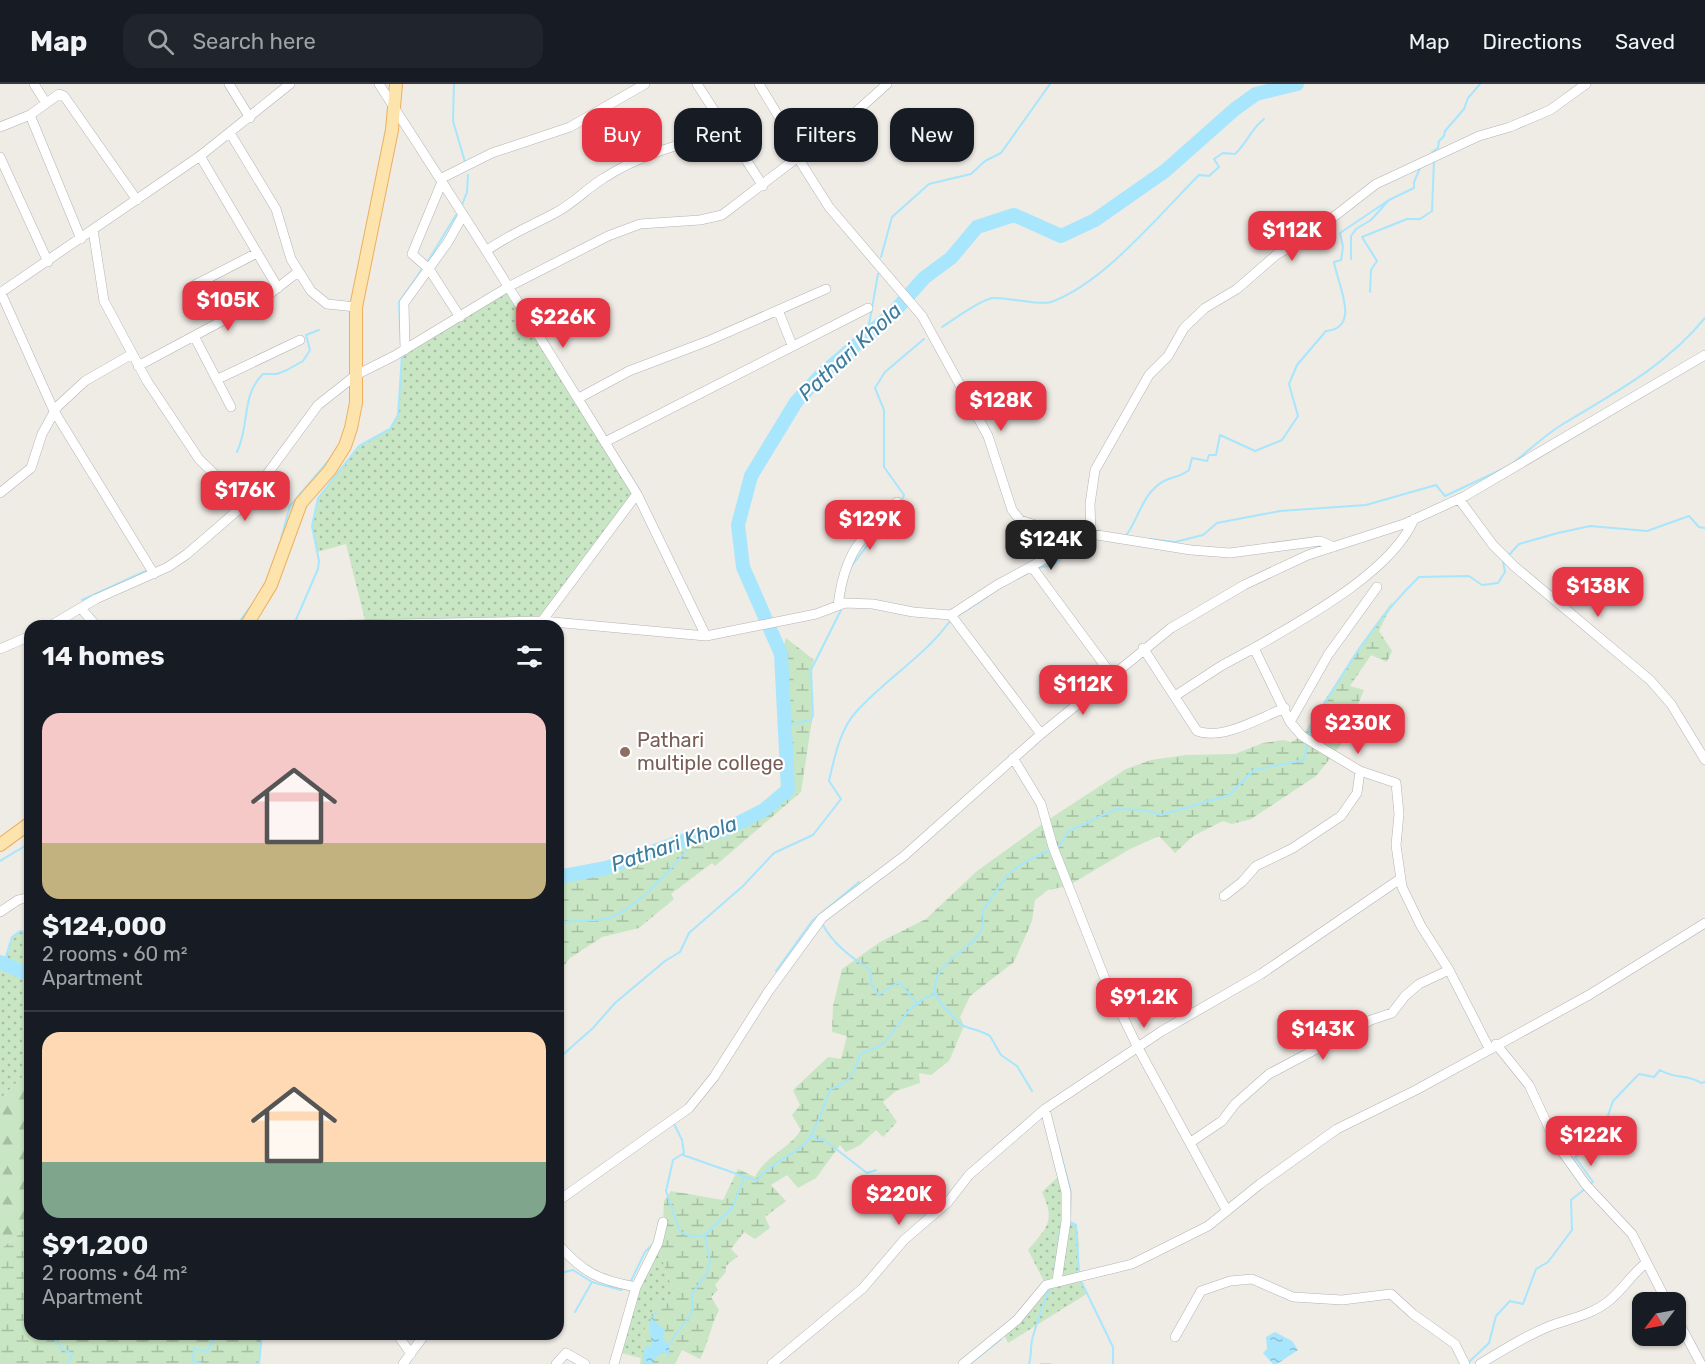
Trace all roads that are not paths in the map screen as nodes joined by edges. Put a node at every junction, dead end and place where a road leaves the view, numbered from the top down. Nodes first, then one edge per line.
1 (34, 84) edge
2 (229, 84) edge
3 (290, 84) edge
4 (379, 84) edge
5 (396, 84) edge
6 (645, 84) edge
7 (697, 84) edge
8 (759, 84) edge
9 (887, 84) edge
10 (1586, 84) edge
11 (46, 103) junction
12 (394, 108) junction
13 (711, 108) edge
14 (858, 108) edge
15 (774, 110) edge
16 (30, 115) junction
17 (250, 118) junction
18 (0, 127) edge
19 (230, 133) junction
20 (674, 146) edge
21 (200, 156) junction
22 (0, 157) edge
23 (746, 162) edge
24 (793, 162) edge
25 (804, 162) edge
26 (441, 182) junction
27 (763, 186) junction
28 (137, 200) junction
29 (462, 215) junction
30 (93, 230) junction
31 (81, 239) junction
32 (486, 251) junction
33 (257, 253) junction
34 (48, 262) junction
35 (429, 269) junction
36 (298, 272) junction
37 (508, 287) junction
38 (189, 288) dead end
39 (278, 288) junction
40 (826, 289) dead end
41 (0, 293) edge
42 (356, 307) junction
43 (868, 308) dead end
44 (778, 310) junction
45 (460, 317) junction
46 (194, 336) junction
47 (300, 340) dead end
48 (792, 345) junction
49 (405, 350) junction
50 (132, 354) junction
51 (1705, 355) edge
52 (138, 366) junction
53 (357, 375) junction
54 (218, 379) junction
55 (579, 398) junction
56 (231, 407) dead end
57 (54, 411) junction
58 (605, 442) junction
59 (0, 493) edge
60 (636, 494) junction
61 (1459, 499) junction
62 (897, 502) dead end
63 (245, 504) junction
64 (1414, 519) junction
65 (1091, 534) junction
66 (1078, 539) junction
67 (1334, 547) junction
68 (1032, 567) junction
69 (154, 574) junction
70 (1377, 588) dead end
71 (838, 606) junction
72 (81, 608) junction
73 (951, 615) junction
74 (60, 620) edge
75 (91, 620) edge
76 (250, 620) edge
77 (543, 620) edge
78 (564, 623) edge
79 (706, 636) junction
80 (24, 639) edge
81 (1143, 648) junction
82 (1254, 648) junction
83 (0, 649) edge
84 (1111, 674) junction
85 (1175, 696) junction
86 (1285, 708) junction
87 (1290, 722) junction
88 (1041, 734) junction
89 (1013, 758) junction
90 (1705, 760) edge
91 (1360, 771) junction
92 (24, 827) edge
93 (0, 845) edge
94 (1400, 879) junction
95 (1224, 896) dead end
96 (24, 898) edge
97 (0, 912) edge
98 (1705, 923) edge
99 (1449, 970) junction
100 (1493, 1046) junction
101 (1138, 1048) junction
102 (1045, 1109) junction
103 (1191, 1143) junction
104 (564, 1197) edge
105 (1227, 1211) junction
106 (663, 1222) dead end
107 (564, 1251) edge
108 (1646, 1263) junction
109 (1057, 1281) junction
110 (636, 1287) junction
111 (1662, 1292) edge
112 (1686, 1336) edge
113 (1175, 1337) dead end
114 (401, 1340) edge
115 (421, 1340) edge
116 (411, 1354) junction
117 (403, 1364) edge
118 (556, 1364) edge
119 (585, 1364) edge
120 (614, 1364) edge
121 (772, 1364) edge
122 (963, 1364) edge
123 (1465, 1364) edge
124 (1480, 1364) edge
125 (1701, 1364) edge

1 - 11 street
2 - 17 street
3 - 17 street
4 - 12 street
5 - 12 main road
6 - 26 street
7 - 13 street
8 - 15 street
9 - 14 street
10 - 65 street
11 - 16 street
11 - 28 street
12 - 26 street
12 - 42 main road
16 - 18 street
16 - 31 street
17 - 19 street
19 - 21 street
19 - 36 street
20 - 32 street
21 - 28 street
21 - 33 street
22 - 34 street
23 - 27 street
24 - 27 street
25 - 66 street
26 - 29 street
26 - 35 street
27 - 37 street
28 - 30 street
29 - 32 street
29 - 35 street
30 - 31 street
30 - 50 street
31 - 34 street
32 - 37 street
33 - 38 street
33 - 39 street
34 - 41 street
35 - 45 street
35 - 49 street
36 - 39 street
36 - 42 street
37 - 45 street
37 - 55 street
39 - 46 street
40 - 44 street
41 - 57 street
42 - 53 main road
43 - 48 street
44 - 48 street
44 - 55 street
45 - 49 street
46 - 52 street
46 - 54 street
47 - 54 street
48 - 58 street
49 - 53 street
50 - 52 street
50 - 57 street
51 - 61 street
52 - 63 street
53 - 63 street
53 - 76 main road
54 - 56 street
55 - 58 street
57 - 59 street
57 - 69 street
58 - 60 street
60 - 77 street
60 - 79 street
61 - 64 street
61 - 90 street
62 - 71 street
63 - 69 street
64 - 67 street
64 - 82 street
65 - 66 street
65 - 67 street
66 - 68 street
67 - 81 street
68 - 73 street
68 - 84 street
69 - 72 street
70 - 87 street
71 - 73 street
71 - 79 street
72 - 74 street
72 - 75 street
73 - 88 street
78 - 79 street
80 - 83 street
81 - 84 street
81 - 85 street
82 - 85 street
82 - 86 street
84 - 88 street
85 - 86 street
86 - 87 street
87 - 91 street
88 - 89 street
89 - 101 street
89 - 104 street
91 - 94 street
91 - 95 street
92 - 93 main road
94 - 99 street
94 - 101 street
96 - 97 street
98 - 100 street
99 - 100 street
99 - 103 street
100 - 105 street
100 - 108 street
101 - 102 street
101 - 103 street
102 - 109 street
102 - 121 street
103 - 105 street
105 - 109 street
106 - 110 street
107 - 110 street
108 - 111 street
108 - 124 street
109 - 122 street
110 - 120 street
112 - 125 street
113 - 123 street
114 - 116 street
115 - 116 street
116 - 117 street
118 - 119 street

